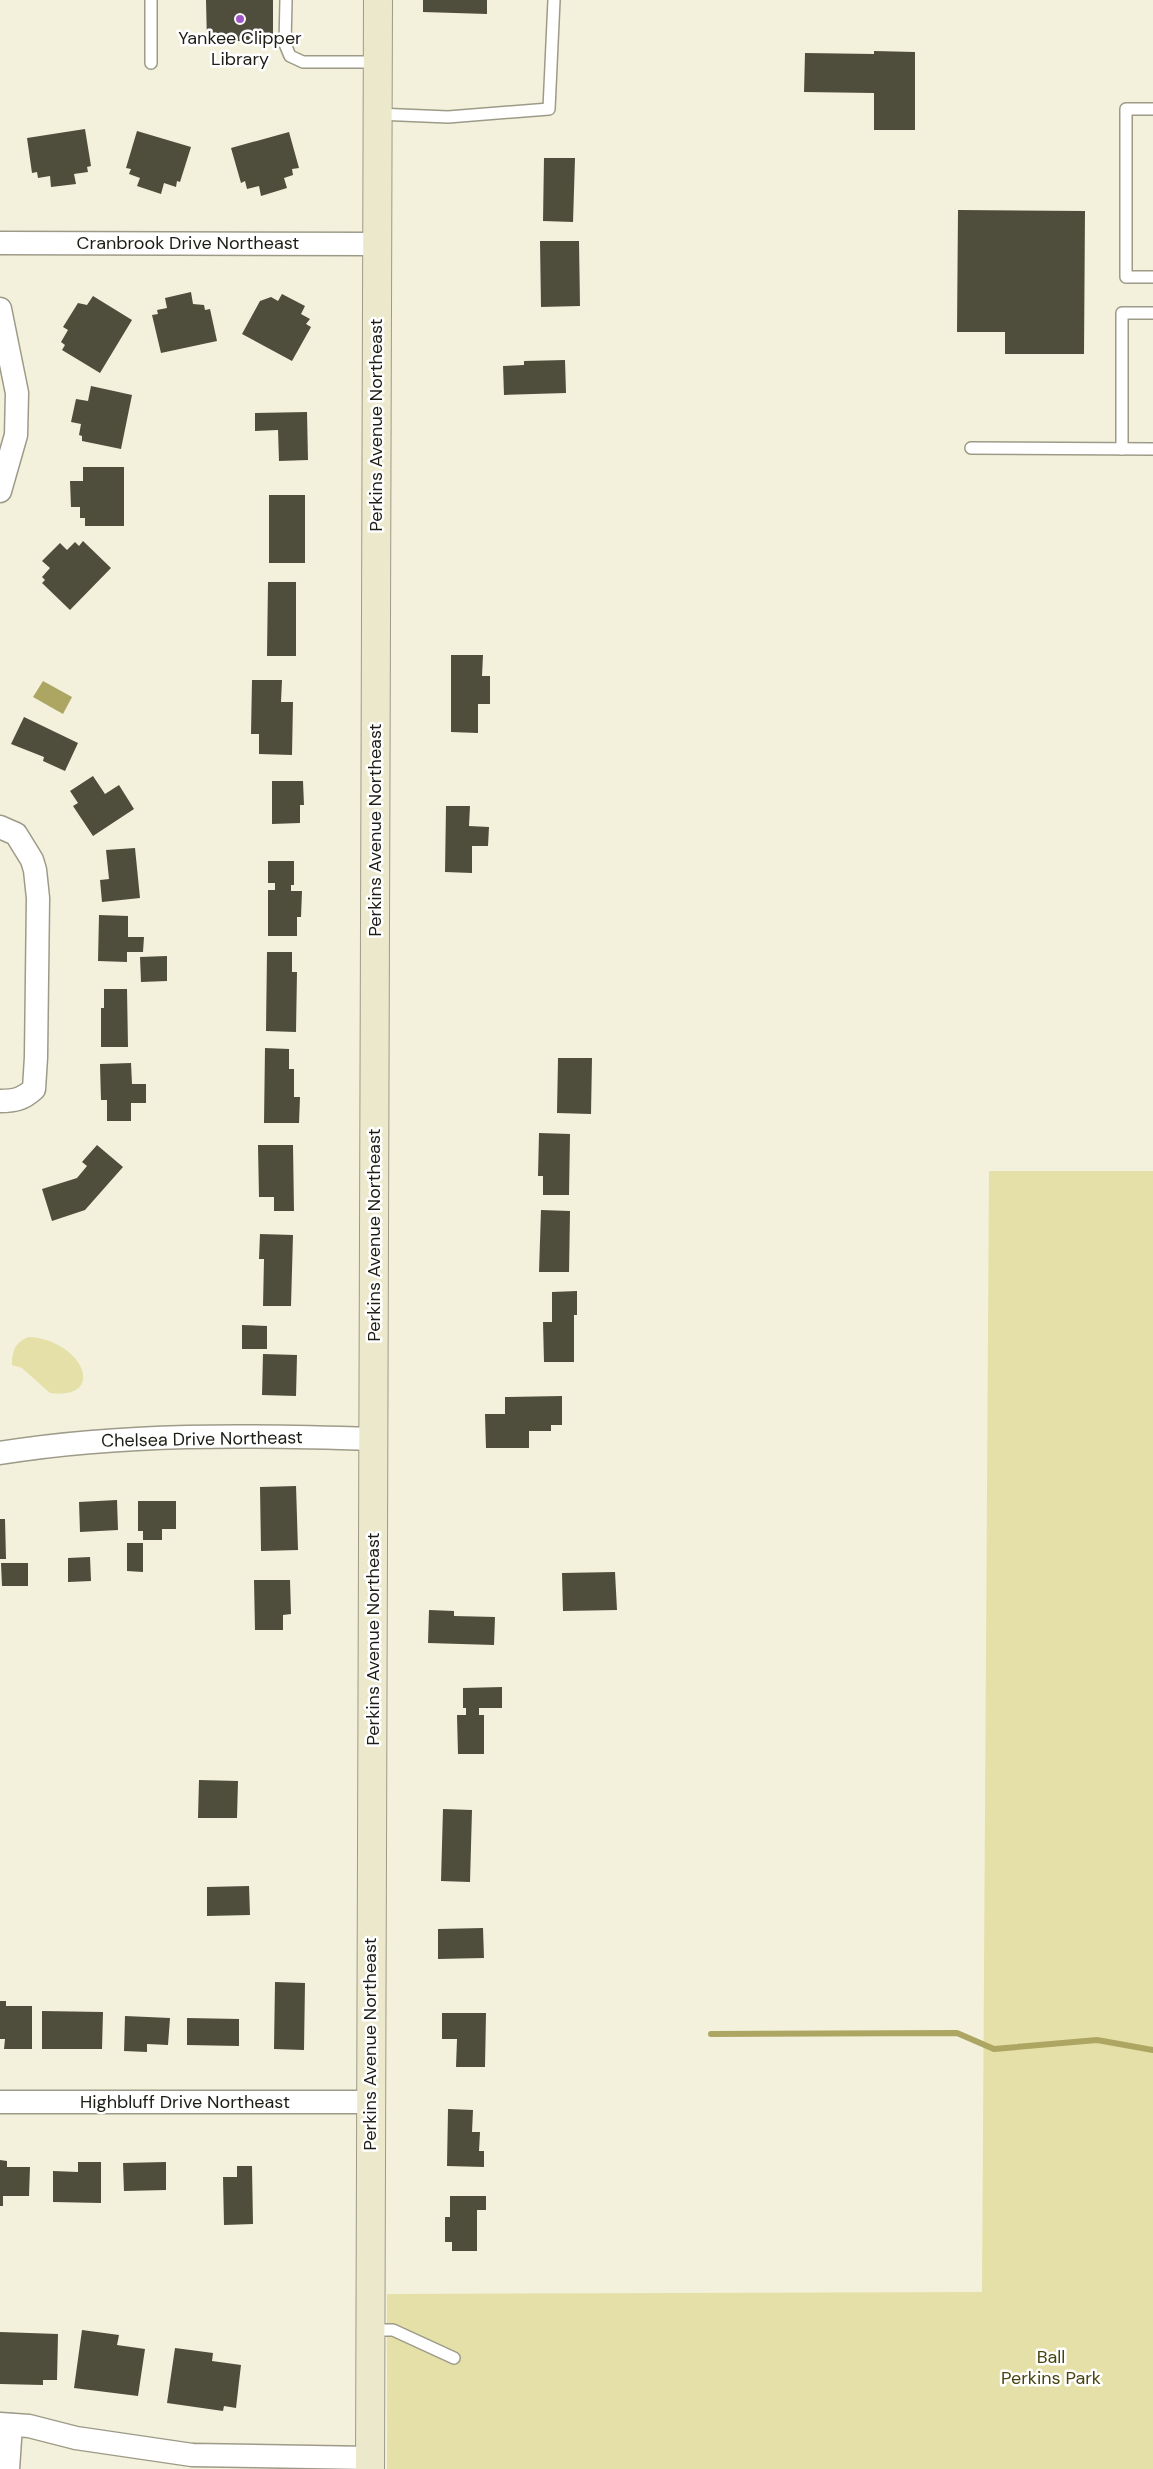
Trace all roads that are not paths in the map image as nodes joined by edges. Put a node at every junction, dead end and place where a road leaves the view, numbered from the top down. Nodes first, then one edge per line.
1 (151, 0) edge
2 (286, 0) edge
3 (378, 0) edge
4 (554, 0) edge
5 (151, 62) dead end
6 (377, 62) junction
7 (1153, 109) edge
8 (377, 114) junction
9 (0, 243) edge
10 (377, 244) junction
11 (1153, 277) edge
12 (0, 309) edge
13 (1153, 313) edge
14 (971, 448) dead end
15 (1122, 449) junction
16 (1153, 449) edge
17 (0, 491) edge
18 (8, 830) edge
19 (0, 1101) edge
20 (374, 1439) junction
21 (0, 1453) edge
22 (0, 2102) edge
23 (370, 2102) junction
24 (370, 2330) junction
25 (454, 2358) dead end
26 (6, 2424) edge
27 (370, 2463) edge
28 (8, 2469) edge

1 - 5 lane
2 - 6 lane
3 - 6 street, Perkins Avenue Northeast
4 - 8 lane
6 - 8 street, Perkins Avenue Northeast
7 - 11 lane
8 - 10 street, Perkins Avenue Northeast
9 - 10 street, Cranbrook Drive Northeast
10 - 20 street, Perkins Avenue Northeast
12 - 17 street
13 - 15 lane
14 - 15 lane
15 - 16 lane
18 - 19 street
20 - 21 street, Chelsea Drive Northeast
20 - 23 street, Perkins Avenue Northeast
22 - 23 street, Highbluff Drive Northeast
23 - 24 street, Perkins Avenue Northeast
24 - 25 lane
24 - 27 street, Perkins Avenue Northeast
26 - 27 street
26 - 28 street

